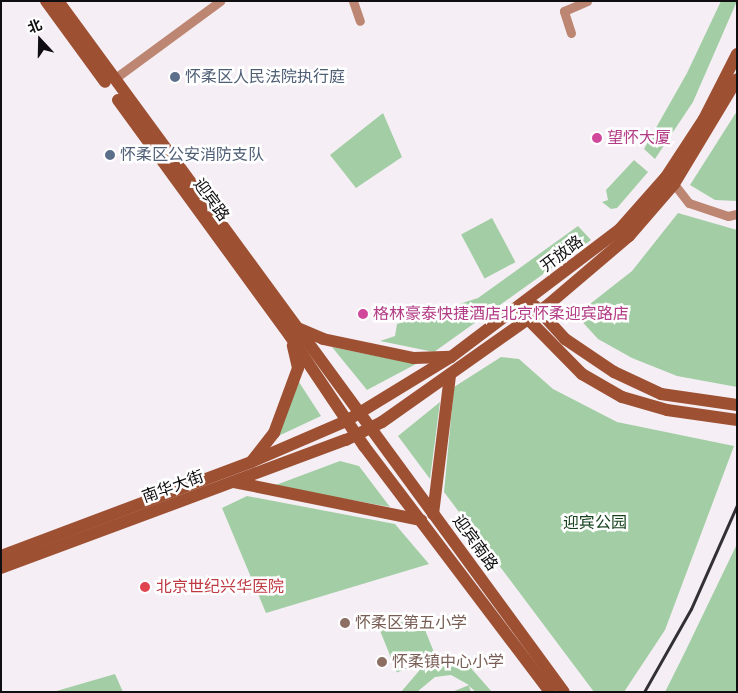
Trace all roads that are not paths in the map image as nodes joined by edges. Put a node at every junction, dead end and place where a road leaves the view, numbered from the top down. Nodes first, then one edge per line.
1 (46, 1) edge
2 (58, 1) edge
3 (220, 1) edge
4 (353, 1) edge
5 (587, 1) edge
6 (360, 21) dead end
7 (571, 33) dead end
8 (737, 54) edge
9 (114, 79) junction
10 (737, 79) edge
11 (674, 184) junction
12 (737, 214) edge
13 (529, 298) junction
14 (517, 306) junction
15 (539, 311) junction
16 (526, 318) junction
17 (295, 332) junction
18 (451, 357) junction
19 (450, 375) junction
20 (737, 405) edge
21 (362, 413) junction
22 (737, 420) edge
23 (346, 421) junction
24 (372, 428) junction
25 (356, 436) junction
26 (251, 462) junction
27 (234, 482) junction
28 (433, 514) junction
29 (421, 520) junction
30 (1, 556) edge
31 (1, 568) edge
32 (550, 692) edge
33 (564, 692) edge

1 - 17 main road, 迎宾路
2 - 9 main road, 迎宾路
3 - 9 street
4 - 6 street
5 - 7 street
8 - 13 main road, 开放路
9 - 17 main road, 迎宾路
10 - 11 main road, 开放路
11 - 12 street
11 - 15 main road, 开放路
13 - 14 main road, 开放路
13 - 15 main road
14 - 16 main road
14 - 18 main road, 开放路
15 - 16 main road, 开放路
15 - 20 main road
16 - 19 main road, 开放路
16 - 22 main road
17 - 18 main road
17 - 21 main road, 迎宾路
17 - 23 main road, 迎宾路
17 - 26 main road
18 - 21 main road, 开放路
19 - 24 main road, 开放路
19 - 28 main road
21 - 23 main road, 开放路
21 - 24 main road, 迎宾南路
23 - 25 main road, 迎宾路
23 - 26 main road, 南华大街
24 - 25 main road, 开放路
24 - 28 main road, 迎宾南路
25 - 27 main road, 南华大街
25 - 29 main road, 迎宾南路
26 - 30 main road, 南华大街
27 - 29 main road
27 - 31 main road, 南华大街
28 - 33 main road, 迎宾南路
29 - 32 main road, 迎宾南路

